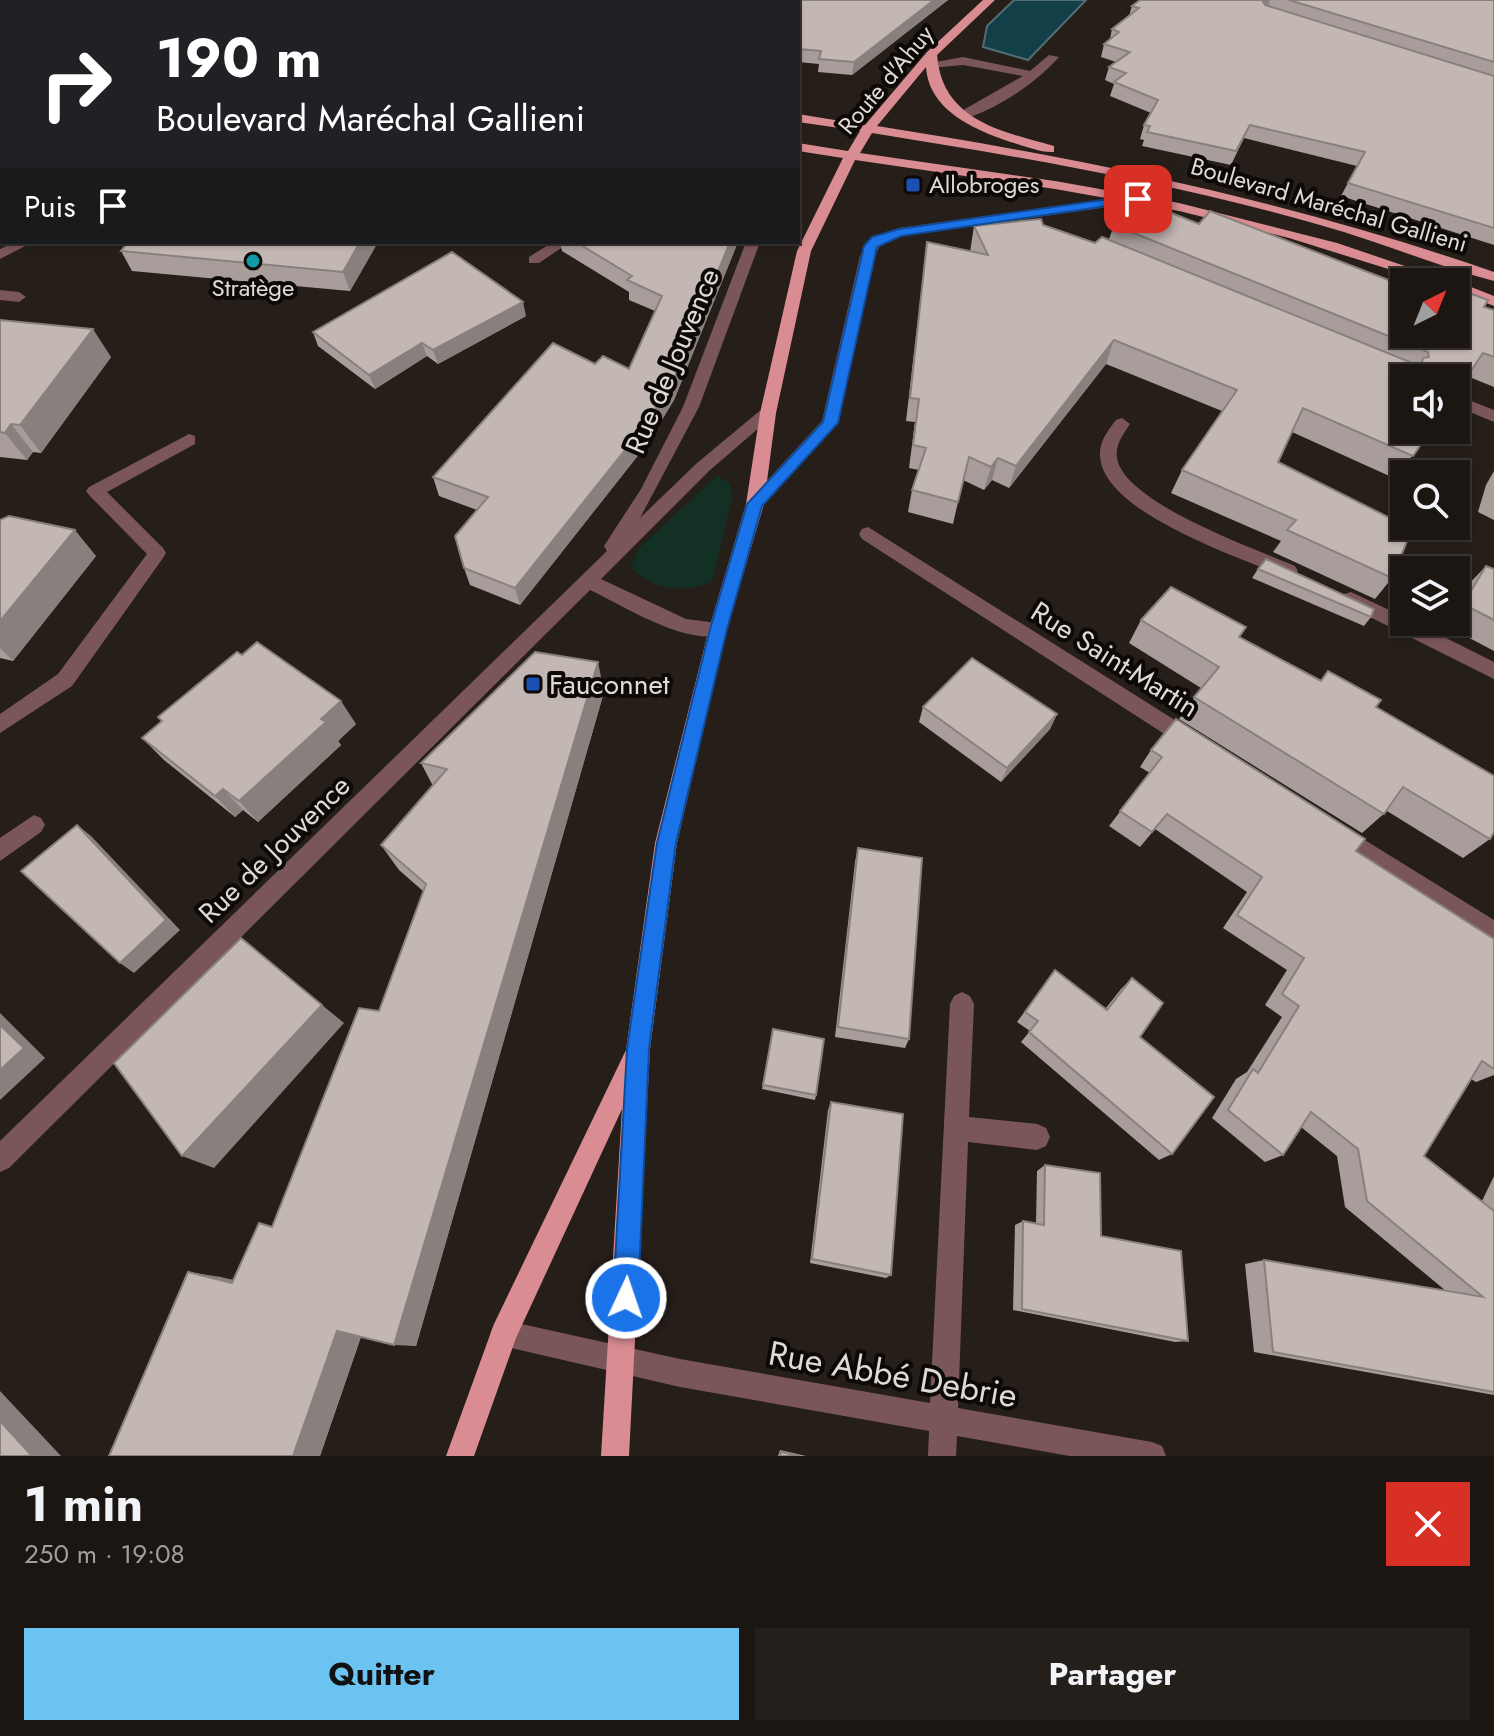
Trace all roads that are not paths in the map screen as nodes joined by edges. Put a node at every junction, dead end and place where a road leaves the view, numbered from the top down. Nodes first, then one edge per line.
1 (989, 0) edge
2 (1053, 57) dead end
3 (931, 59) junction
4 (1034, 75) junction
5 (962, 116) junction
6 (800, 118) edge
7 (868, 129) junction
8 (800, 147) edge
9 (852, 156) junction
10 (1151, 178) junction
11 (1138, 199) junction
12 (1013, 218) junction
13 (1042, 230) edge
14 (22, 244) edge
15 (560, 244) edge
16 (752, 244) edge
17 (0, 255) edge
18 (534, 260) dead end
19 (1400, 268) edge
20 (1494, 277) edge
21 (1470, 292) edge
22 (0, 295) edge
23 (19, 297) dead end
24 (1494, 301) edge
25 (1470, 406) edge
26 (768, 413) junction
27 (1494, 416) edge
28 (1122, 424) dead end
29 (189, 440) dead end
30 (755, 504) junction
31 (868, 534) dead end
32 (1301, 576) edge
33 (589, 581) junction
34 (1329, 589) edge
35 (718, 629) junction
36 (1494, 671) edge
37 (0, 725) edge
38 (1214, 755) edge
39 (1321, 823) edge
40 (34, 825) dead end
41 (0, 851) edge
42 (1494, 933) edge
43 (962, 1004) dead end
44 (638, 1049) junction
45 (957, 1128) junction
46 (1037, 1137) dead end
47 (0, 1159) edge
48 (504, 1334) junction
49 (622, 1361) junction
50 (945, 1420) junction
51 (460, 1456) edge
52 (615, 1456) edge
53 (942, 1456) edge
54 (1152, 1456) edge

1 - 3 main road, Route d'Ahuy
2 - 4 street
3 - 4 street
3 - 5 main road
3 - 7 main road, Route d'Ahuy
4 - 5 street
5 - 10 main road
6 - 7 main road, Boulevard Maréchal Gallieni
7 - 9 main road, Route d'Ahuy
7 - 10 main road, Boulevard Maréchal Gallieni
8 - 9 main road, Boulevard Maréchal Gallieni
9 - 11 main road, Boulevard Maréchal Gallieni
9 - 26 main road, Route d'Ahuy
10 - 20 main road, Boulevard Maréchal Gallieni
11 - 12 street, Boulevard Maréchal Gallieni
11 - 19 main road, Boulevard Maréchal Gallieni
12 - 13 street
12 - 30 street, Boulevard Maréchal Gallieni
14 - 17 street
15 - 18 street
16 - 33 street, Rue de Jouvence
21 - 24 main road, Boulevard Maréchal Gallieni
22 - 23 street
25 - 27 street
26 - 30 main road, Route d'Ahuy
26 - 33 street, Rue de Jouvence
28 - 32 street
29 - 37 street
30 - 35 main road, Route d'Ahuy
31 - 38 street, Rue Saint-Martin
33 - 35 street
33 - 47 street, Rue de Jouvence
34 - 36 street
35 - 44 main road, Route d'Ahuy
39 - 42 street
40 - 41 street
43 - 45 street
44 - 48 main road
44 - 49 main road
45 - 46 street
45 - 50 street
48 - 49 street, Rue Abbé Debrie
48 - 51 main road
49 - 50 street, Rue Abbé Debrie
49 - 52 main road
50 - 53 street
50 - 54 street, Rue Abbé Debrie

